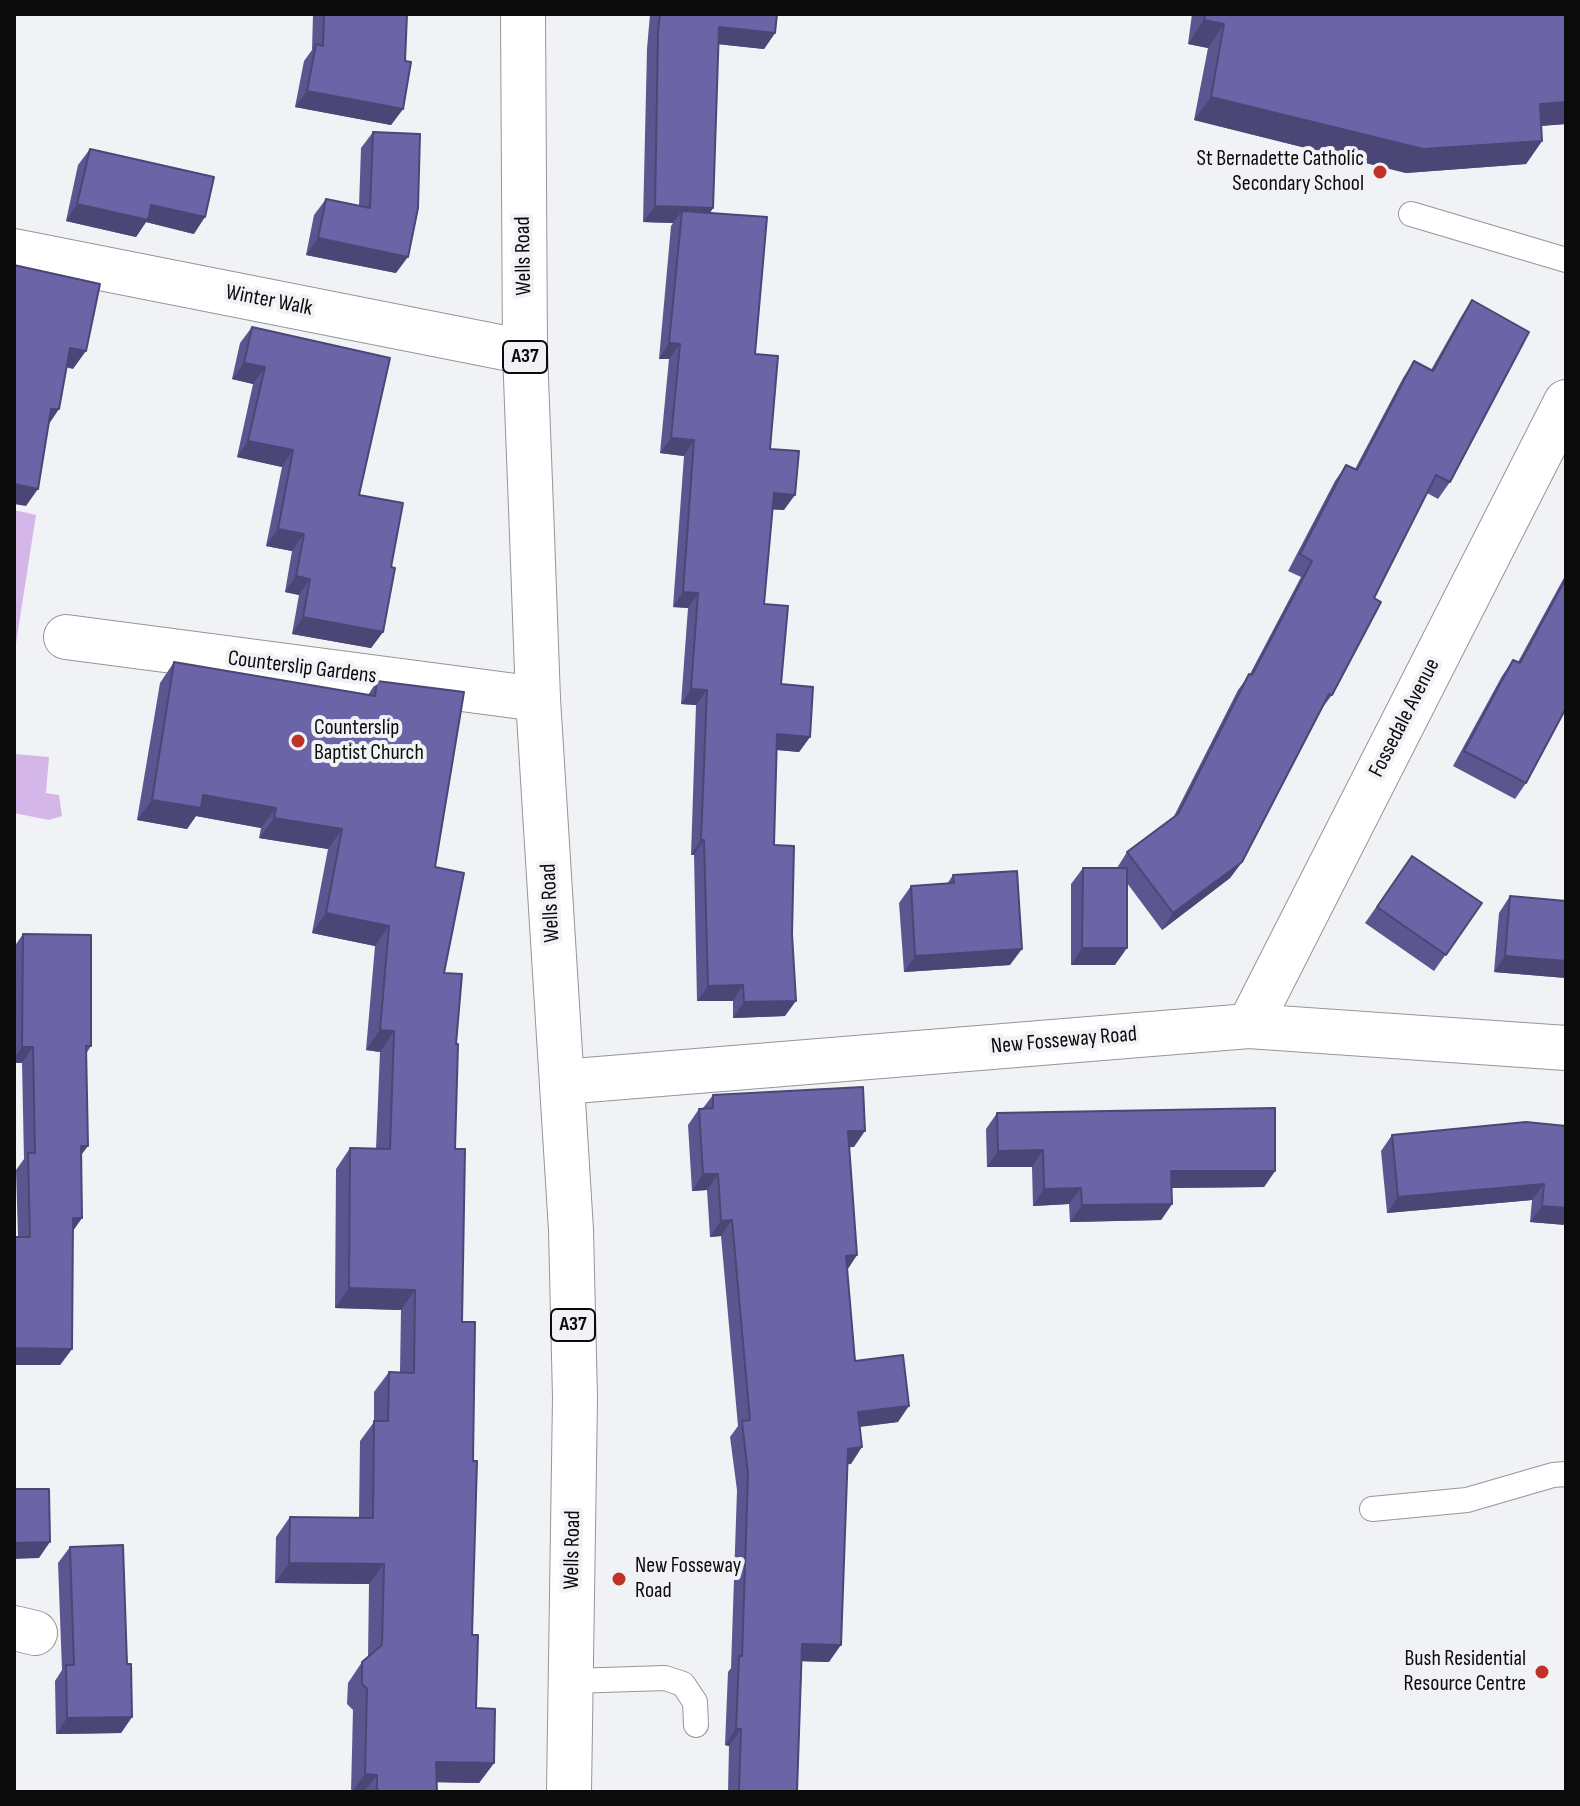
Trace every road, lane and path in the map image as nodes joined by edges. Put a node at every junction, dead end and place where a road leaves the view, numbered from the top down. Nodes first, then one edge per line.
1 (523, 14) edge
2 (1411, 214) dead end
3 (14, 251) edge
4 (1566, 260) edge
5 (525, 352) junction
6 (1564, 408) edge
7 (66, 637) dead end
8 (538, 699) junction
9 (1249, 1026) junction
10 (1566, 1048) edge
11 (562, 1082) junction
12 (1566, 1474) edge
13 (1372, 1509) dead end
14 (571, 1681) junction
15 (696, 1725) dead end
16 (569, 1792) edge

1 - 5 main road, Wells Road / A37
2 - 4 lane
3 - 5 main road, Winter Walk
5 - 8 main road, Wells Road / A37
6 - 9 main road, Fossedale Avenue
7 - 8 main road, Counterslip Gardens
8 - 11 main road, Wells Road / A37
9 - 10 main road, New Fosseway Road
9 - 11 main road, New Fosseway Road
11 - 14 main road, Wells Road / A37
12 - 13 lane
14 - 15 lane
14 - 16 main road, Wells Road / A37

